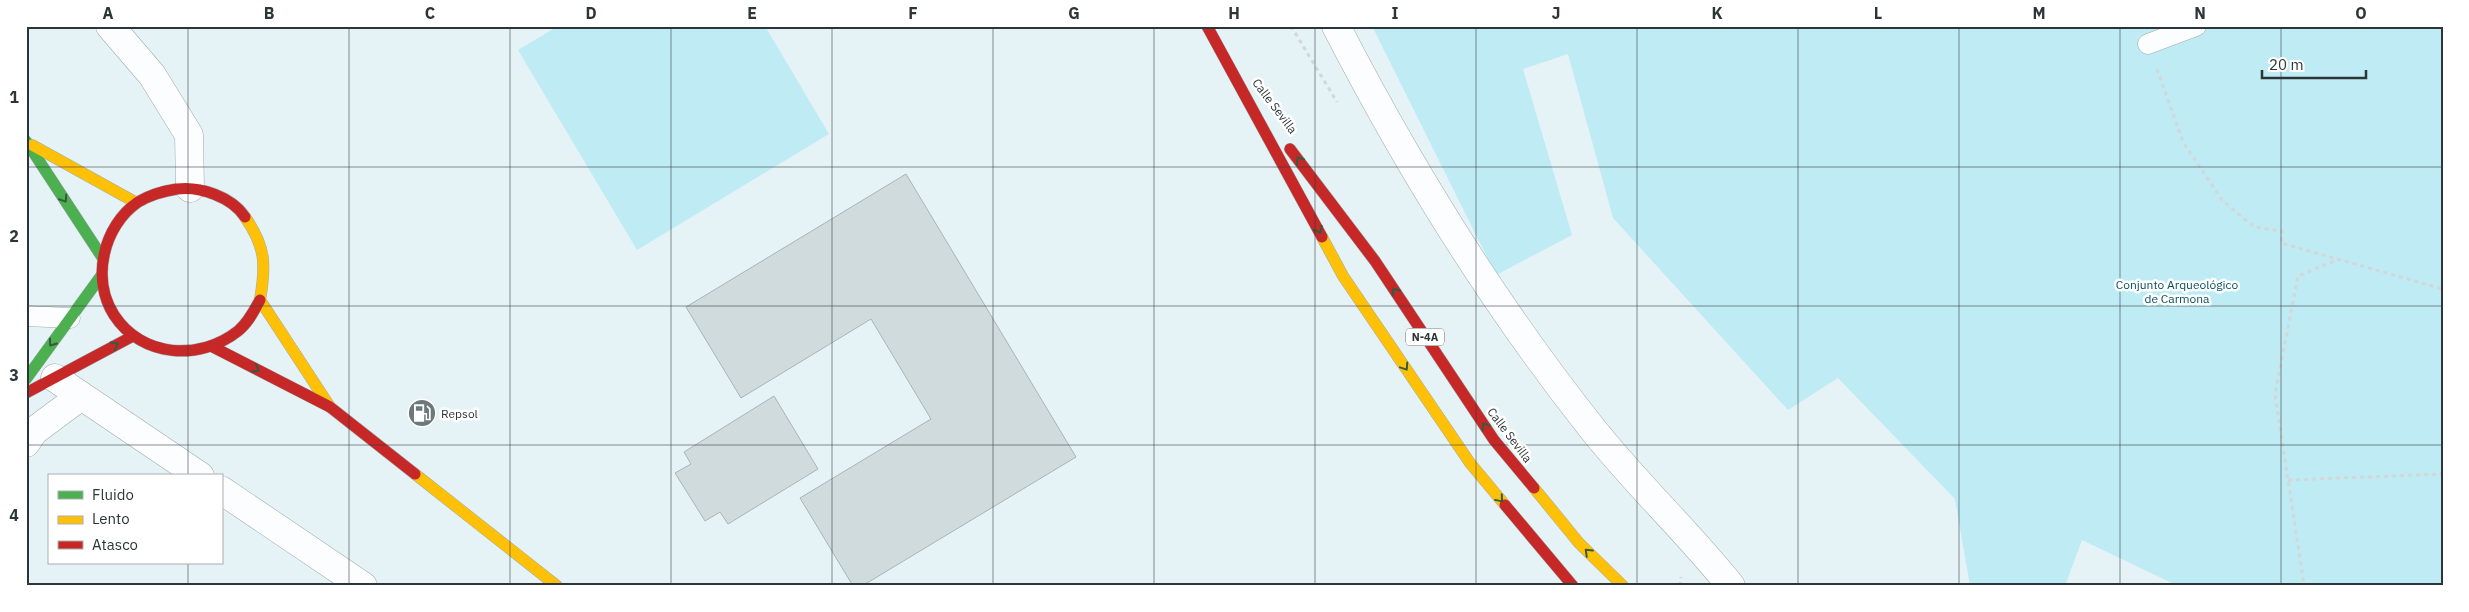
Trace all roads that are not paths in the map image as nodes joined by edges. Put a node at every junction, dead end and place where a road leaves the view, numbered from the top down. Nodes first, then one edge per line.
1 (110, 26) edge
2 (1207, 26) edge
3 (1336, 26) edge
4 (2196, 26) edge
5 (2148, 44) road end
6 (1237, 80) junction
7 (27, 147) edge
8 (46, 170) joint
9 (190, 188) junction
10 (136, 202) junction
11 (102, 257) junction
12 (101, 276) junction
13 (260, 300) junction
14 (26, 316) edge
15 (70, 318) junction
16 (133, 336) junction
17 (213, 347) junction
18 (55, 378) junction
19 (26, 379) edge
20 (26, 394) edge
21 (81, 396) junction
22 (330, 407) junction
23 (26, 443) edge
24 (197, 474) edge
25 (222, 491) edge
26 (363, 586) edge
27 (557, 586) edge
28 (1573, 586) edge
29 (1623, 586) edge
30 (1731, 586) edge

1 - 9 street
2 - 6 main road, N-4A
3 - 30 street
4 - 5 lane
6 -> 28 main road, Calle Sevilla / N-4A
29 -> 6 main road, Calle Sevilla / N-4A
7 - 8 lane
7 - 10 main road
8 -> 11 main road
9 - 10 main road
9 - 13 main road
10 - 11 main road
11 - 12 main road
12 - 15 main road
12 - 16 main road
13 - 17 main road
13 - 22 main road
14 - 15 lane
15 -> 19 main road
16 - 17 main road
18 -> 16 main road
17 -> 22 main road
18 - 20 main road
18 - 21 street
21 - 23 street
21 - 24 street
22 - 27 main road
25 - 26 street

